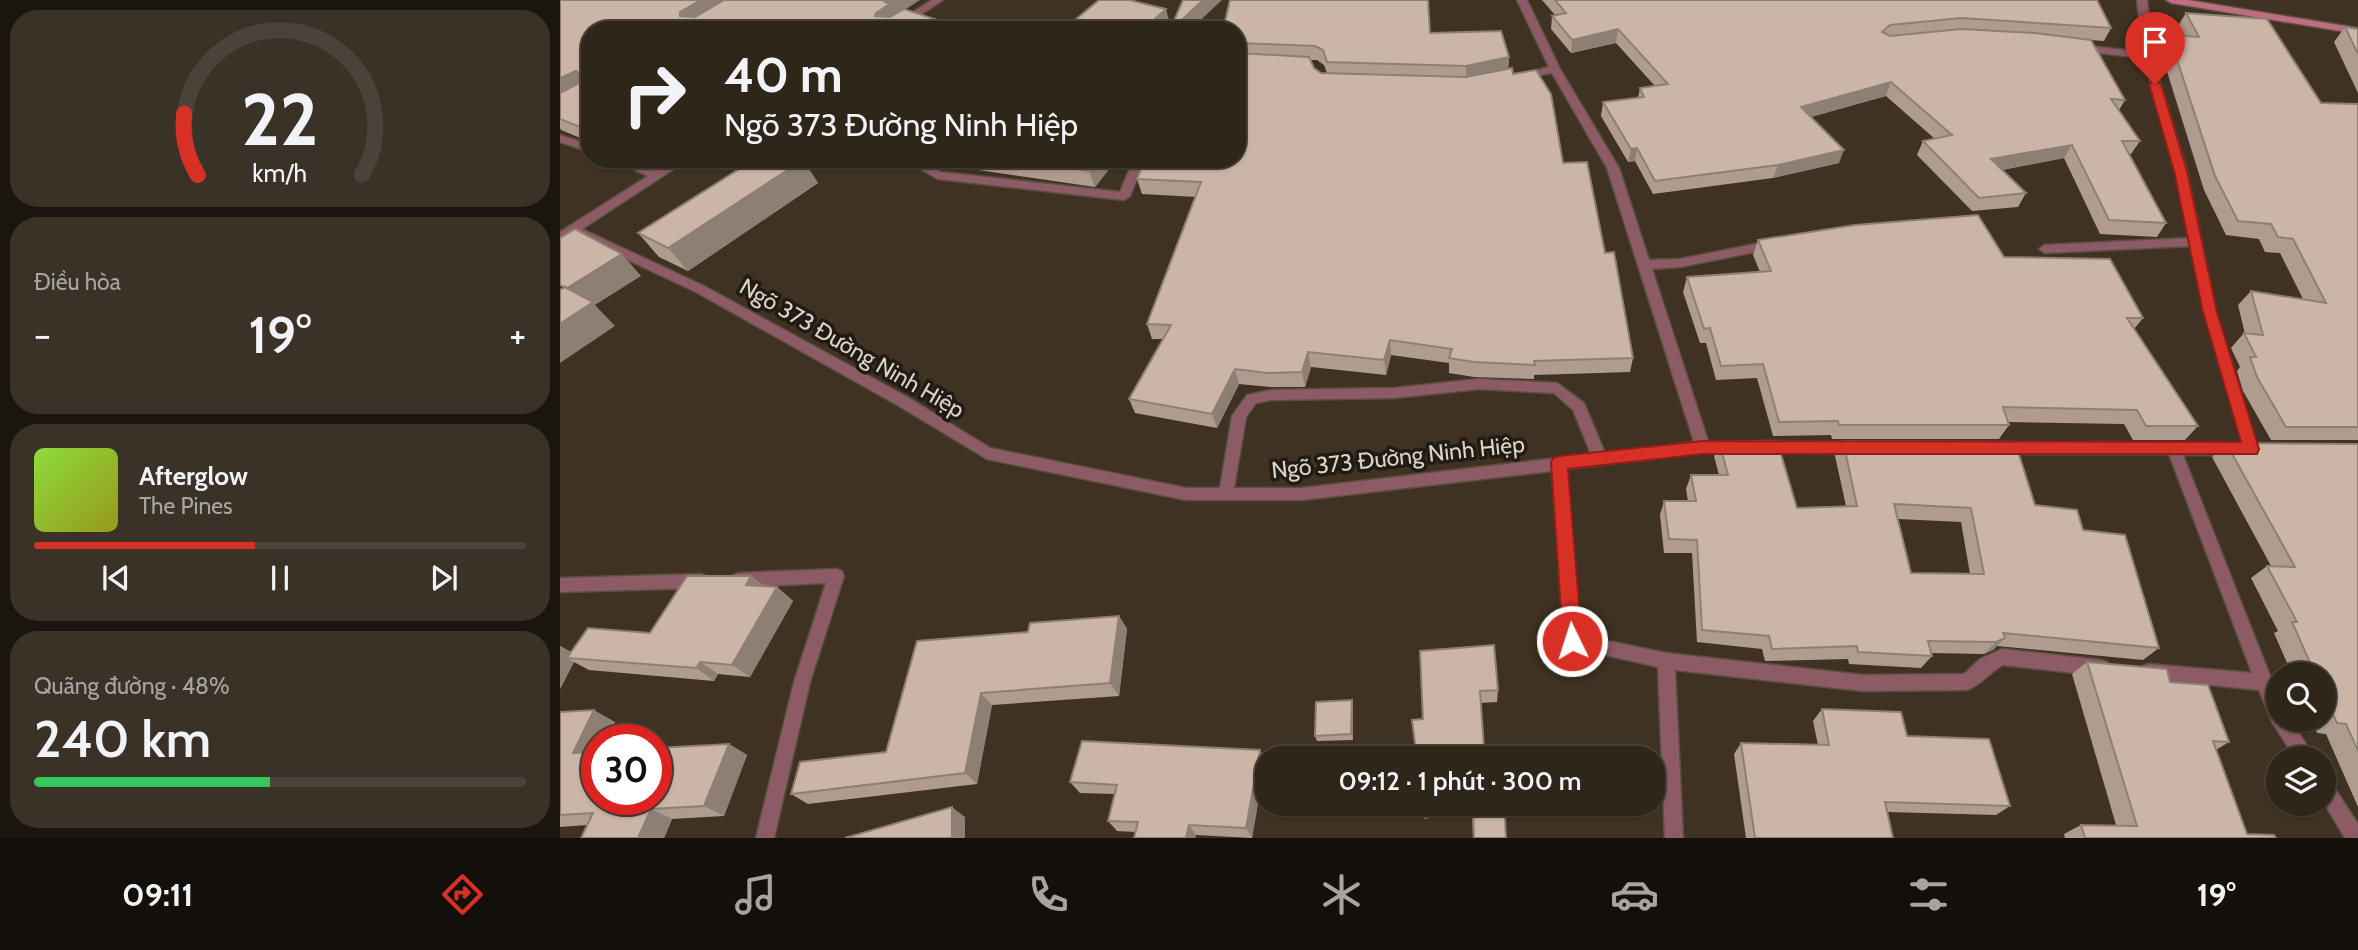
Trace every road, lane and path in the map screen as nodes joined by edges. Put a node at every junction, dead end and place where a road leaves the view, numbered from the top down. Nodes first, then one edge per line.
1 (938, 0) edge
2 (1522, 0) edge
3 (2142, 0) edge
4 (2171, 0) edge
5 (2219, 0) edge
6 (2233, 11) junction
7 (904, 21) edge
8 (2358, 31) edge
9 (2069, 46) edge
10 (2148, 56) junction
11 (1555, 69) junction
12 (1504, 79) edge
13 (560, 138) edge
14 (581, 146) edge
15 (638, 168) edge
16 (670, 168) edge
17 (925, 168) edge
18 (1136, 168) edge
19 (658, 176) junction
20 (573, 229) junction
21 (560, 237) edge
22 (1792, 241) edge
23 (2196, 242) junction
24 (2045, 249) dead end
25 (1644, 265) junction
26 (1703, 447) junction
27 (1869, 448) edge
28 (1980, 448) edge
29 (2174, 449) junction
30 (1600, 459) junction
31 (1559, 463) junction
32 (1226, 494) junction
33 (560, 585) edge
34 (1666, 661) junction
35 (2264, 682) junction
36 (2266, 686) edge
37 (2336, 806) edge
38 (765, 838) edge
39 (1674, 838) edge
40 (2356, 838) edge

1 - 7 street
2 - 11 street
3 - 10 street
4 - 6 main road
5 - 6 main road
6 - 8 main road
9 - 10 street
10 - 23 street
11 - 12 street
11 - 25 street
13 - 14 street
15 - 19 street
16 - 19 street
17 - 18 street
19 - 20 street
20 - 21 street
20 - 32 street, Ngõ 373 Đường Ninh Hiệp
22 - 25 street
23 - 24 street
23 - 29 street
25 - 26 street
26 - 27 street, Ngõ 373 Đường Ninh Hiệp
26 - 30 street, Ngõ 373 Đường Ninh Hiệp
28 - 29 street
29 - 35 street
30 - 31 street, Ngõ 373 Đường Ninh Hiệp
30 - 32 street
31 - 32 street, Ngõ 373 Đường Ninh Hiệp
31 - 34 street
33 - 38 street
34 - 35 street
34 - 39 street
35 - 36 street
37 - 40 street

